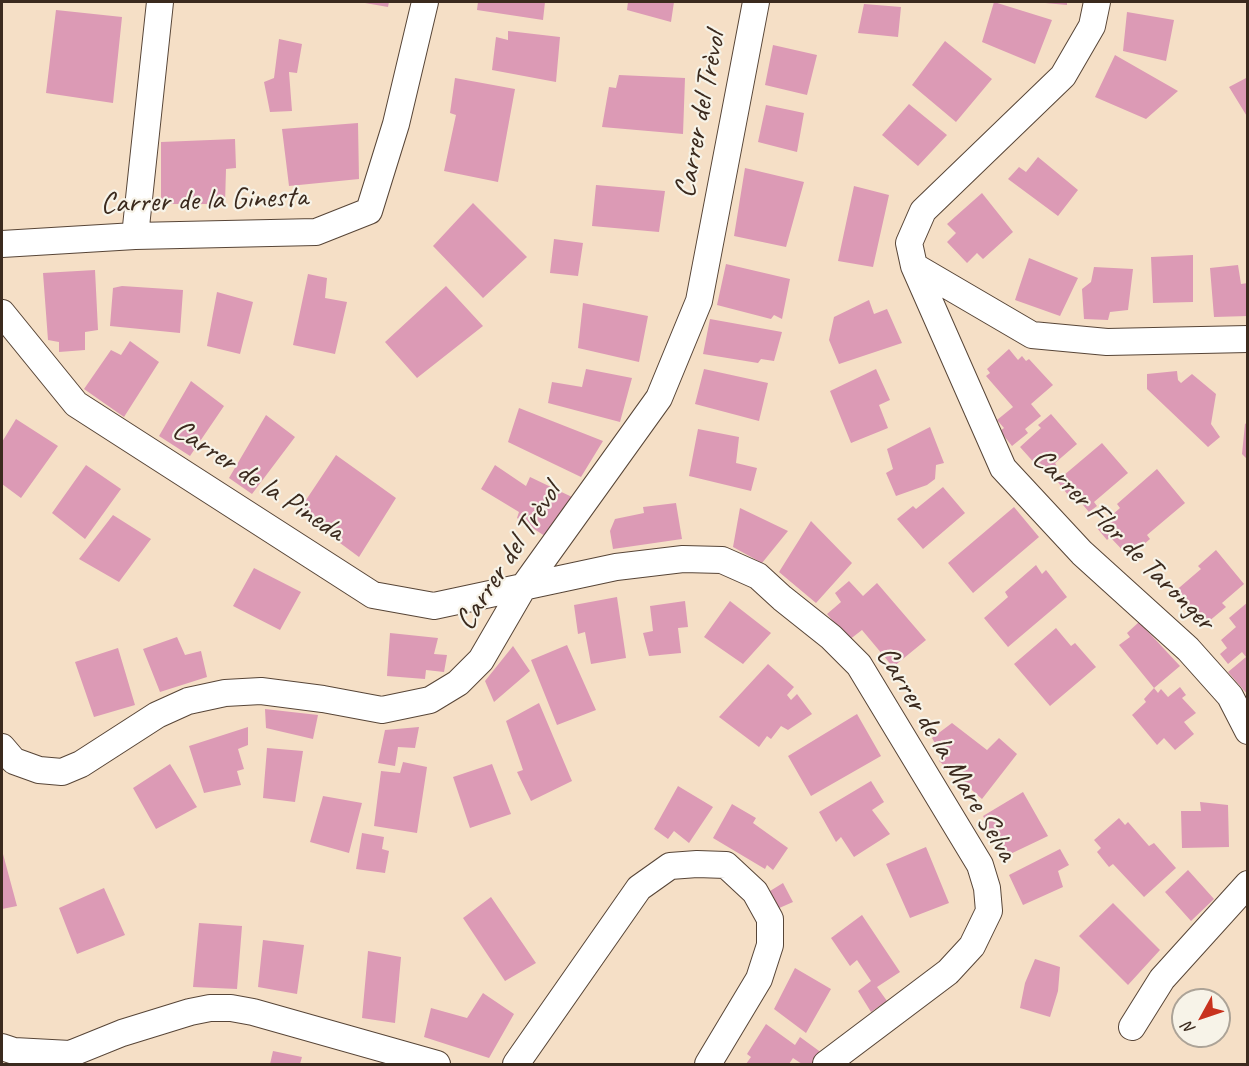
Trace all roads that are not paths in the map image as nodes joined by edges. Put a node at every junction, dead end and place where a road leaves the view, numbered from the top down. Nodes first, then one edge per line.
1 (160, 2) edge
2 (425, 2) edge
3 (756, 2) edge
4 (1097, 2) edge
5 (135, 236) junction
6 (2, 244) edge
7 (914, 266) junction
8 (2, 313) edge
9 (1248, 339) edge
10 (524, 586) junction
11 (1248, 731) edge
12 (2, 747) edge
13 (1248, 884) edge
14 (1132, 1027) dead end
15 (2, 1047) edge
16 (437, 1065) edge
17 (516, 1065) edge
18 (708, 1065) edge
19 (825, 1065) edge

1 - 5 street
2 - 5 street, Carrer de la Ginesta
3 - 10 street, Carrer del Trèvol
4 - 7 street, Carrer Flor de Taronger
5 - 6 street, Carrer de la Ginesta
7 - 9 street
7 - 11 street, Carrer Flor de Taronger
8 - 10 street, Carrer de la Pineda
10 - 12 street, Carrer del Trèvol
10 - 19 street, Carrer de la Mare Selva
13 - 14 street
15 - 16 street
17 - 18 street

